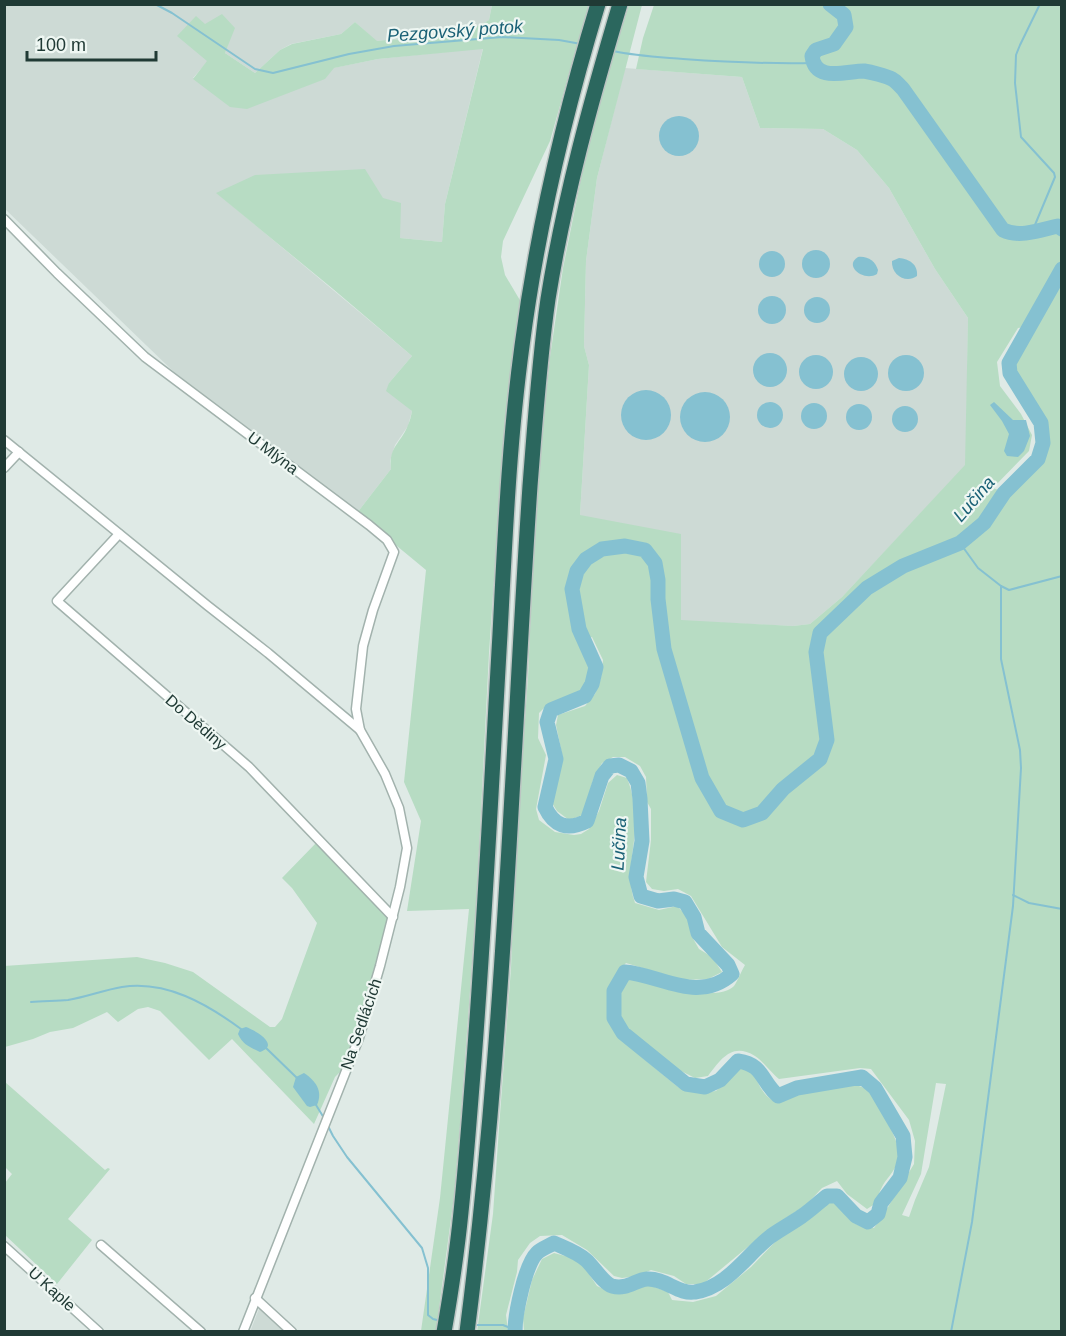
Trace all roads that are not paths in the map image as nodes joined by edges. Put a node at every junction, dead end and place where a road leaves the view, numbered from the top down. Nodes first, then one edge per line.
1 (598, 4) edge
2 (620, 4) edge
3 (4, 219) edge
4 (4, 440) edge
5 (19, 452) junction
6 (4, 468) edge
7 (119, 534) junction
8 (360, 730) junction
9 (368, 744) joint
10 (393, 916) junction
11 (101, 1245) dead end
12 (4, 1246) edge
13 (255, 1298) junction
14 (99, 1332) edge
15 (201, 1332) edge
16 (243, 1332) edge
17 (292, 1332) edge
18 (444, 1332) edge
19 (466, 1332) edge

1 - 18 highway
2 - 19 highway
3 - 8 street, U Mlýna
4 - 5 street
5 - 6 street
5 - 7 street
7 - 8 street
7 - 10 street, Do Dědiny
8 - 9 street, U Mlýna
9 - 10 street, Na Sedlácích
10 - 13 street, Na Sedlácích
11 - 15 street
12 - 14 street, U Kaple
13 - 16 street, Na Sedlácích
13 - 17 street

